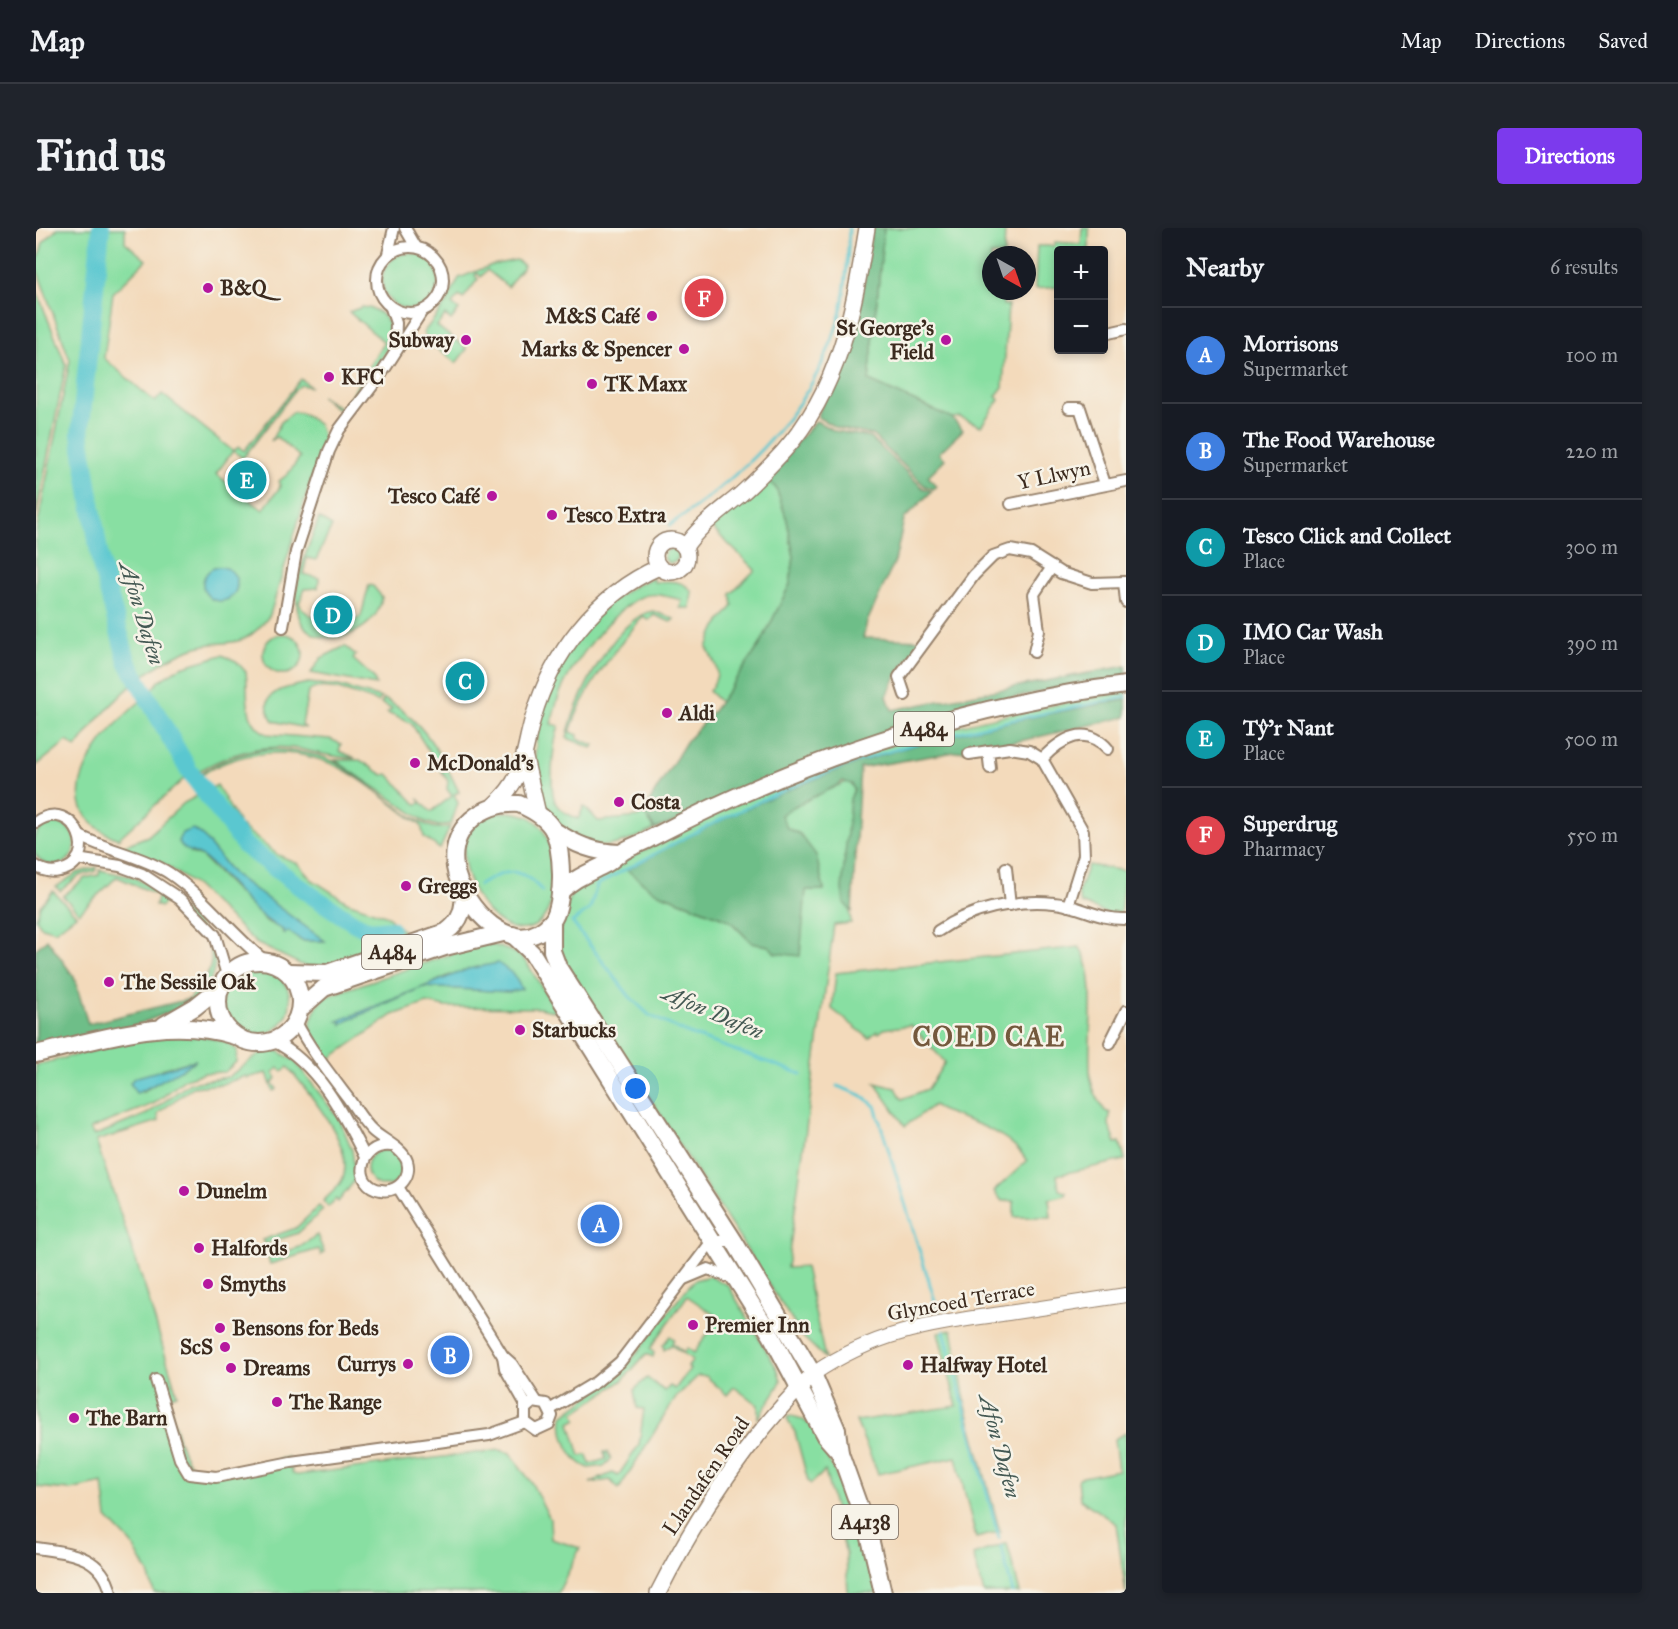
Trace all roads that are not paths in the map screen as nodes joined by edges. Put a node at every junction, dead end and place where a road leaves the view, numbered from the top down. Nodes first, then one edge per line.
1 (394, 228) edge
2 (405, 228) edge
3 (867, 228) edge
4 (416, 247) junction
5 (388, 254) junction
6 (391, 308) junction
7 (422, 311) junction
8 (1126, 329) edge
9 (1108, 333) edge
10 (394, 355) junction
11 (1075, 405) dead end
12 (1126, 481) edge
13 (1105, 484) junction
14 (1011, 504) dead end
15 (685, 547) junction
16 (659, 567) junction
17 (1052, 567) junction
18 (1125, 582) edge
19 (1126, 602) edge
20 (283, 627) dead end
21 (1034, 652) dead end
22 (1126, 685) edge
23 (905, 695) dead end
24 (1105, 740) dead end
25 (988, 751) junction
26 (969, 754) dead end
27 (525, 758) junction
28 (1042, 759) junction
29 (990, 768) dead end
30 (494, 805) junction
31 (538, 814) junction
32 (36, 822) edge
33 (553, 830) junction
34 (80, 836) junction
35 (620, 853) junction
36 (77, 858) junction
37 (36, 866) edge
38 (1006, 868) dead end
39 (464, 889) junction
40 (560, 892) junction
41 (1010, 905) junction
42 (1068, 906) junction
43 (1126, 920) edge
44 (552, 921) junction
45 (938, 931) dead end
46 (508, 934) junction
47 (264, 960) junction
48 (288, 972) junction
49 (224, 981) junction
50 (1126, 1011) edge
51 (298, 1015) junction
52 (159, 1027) junction
53 (236, 1036) junction
54 (273, 1041) junction
55 (1110, 1043) dead end
56 (36, 1054) edge
57 (391, 1146) junction
58 (365, 1157) junction
59 (398, 1187) junction
60 (712, 1241) junction
61 (734, 1241) junction
62 (684, 1279) junction
63 (736, 1280) junction
64 (1126, 1295) edge
65 (503, 1356) junction
66 (813, 1374) junction
67 (156, 1380) dead end
68 (798, 1388) junction
69 (537, 1402) junction
70 (526, 1408) junction
71 (550, 1409) junction
72 (525, 1422) junction
73 (840, 1452) junction
74 (36, 1548) edge
75 (111, 1593) edge
76 (658, 1593) edge
77 (883, 1593) edge

1 - 5 street
2 - 4 street
3 - 15 main road
4 - 5 street
4 - 7 street
5 - 6 street
6 - 7 street
6 - 10 street
7 - 10 street
8 - 9 street
10 - 20 street
11 - 13 street, Y Llwyn
12 - 13 street, Y Llwyn
13 - 14 street, Y Llwyn
15 - 16 main road
15 - 16 main road
16 - 27 main road
17 - 18 street
17 - 21 street
17 - 23 street
18 - 19 street
22 - 35 main road, A484
24 - 28 street
25 - 26 street
25 - 28 street
25 - 29 street
27 - 30 main road
27 - 31 main road
28 - 42 street
30 - 31 main road
30 - 39 main road
31 - 33 main road
32 - 34 street
33 - 35 main road
33 - 40 main road
34 - 36 street
34 - 47 street
35 - 40 main road, A484
36 - 37 street
36 - 49 street
38 - 41 street
39 - 46 main road
39 - 48 main road, A484
40 - 44 main road
41 - 42 street
41 - 45 street
42 - 43 street
44 - 46 main road
44 - 61 main road, A4138
46 - 51 main road, A484
46 - 60 main road, A4138
47 - 48 main road
47 - 49 main road
48 - 51 main road
49 - 52 main road
49 - 53 main road
50 - 55 street
51 - 54 main road
51 - 57 street
52 - 53 main road
52 - 56 main road
53 - 54 main road
54 - 58 street
57 - 58 street
57 - 59 street
58 - 59 street
59 - 65 street
60 - 61 street
60 - 62 street
60 - 63 main road, A4138
61 - 66 main road, A4138
62 - 63 street
62 - 71 street
63 - 68 main road, A4138
64 - 66 street, Glyncoed Terrace
65 - 69 street
65 - 70 street
66 - 68 main road, Llandafen Road
66 - 73 main road, A4138
67 - 72 street
68 - 73 main road, A4138
68 - 76 main road, Llandafen Road
69 - 70 street
69 - 71 street
70 - 72 street
71 - 72 street
73 - 77 main road, A4138
74 - 75 street

